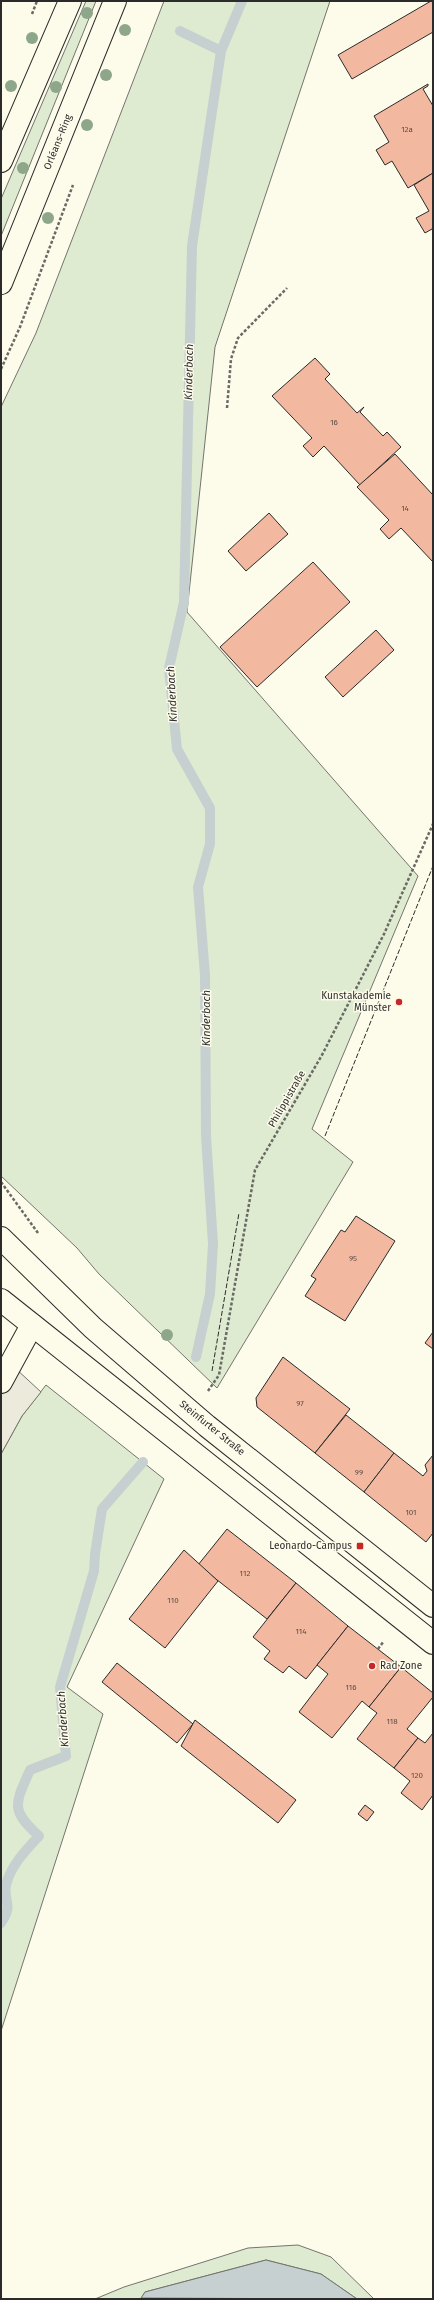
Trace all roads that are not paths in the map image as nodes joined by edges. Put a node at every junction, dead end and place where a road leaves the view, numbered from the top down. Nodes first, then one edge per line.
1 (70, 1) edge
2 (115, 1) edge
3 (1, 161) edge
4 (1, 283) edge
5 (1, 1238) edge
6 (1, 1300) edge
7 (32, 1325) junction
8 (1, 1382) edge
9 (433, 1606) edge
10 (433, 1644) edge

1 - 3 main road
2 - 4 main road, Orléans-Ring
5 - 9 main road, Steinfurter Straße
6 - 7 main road
7 - 8 main road
7 - 10 main road

